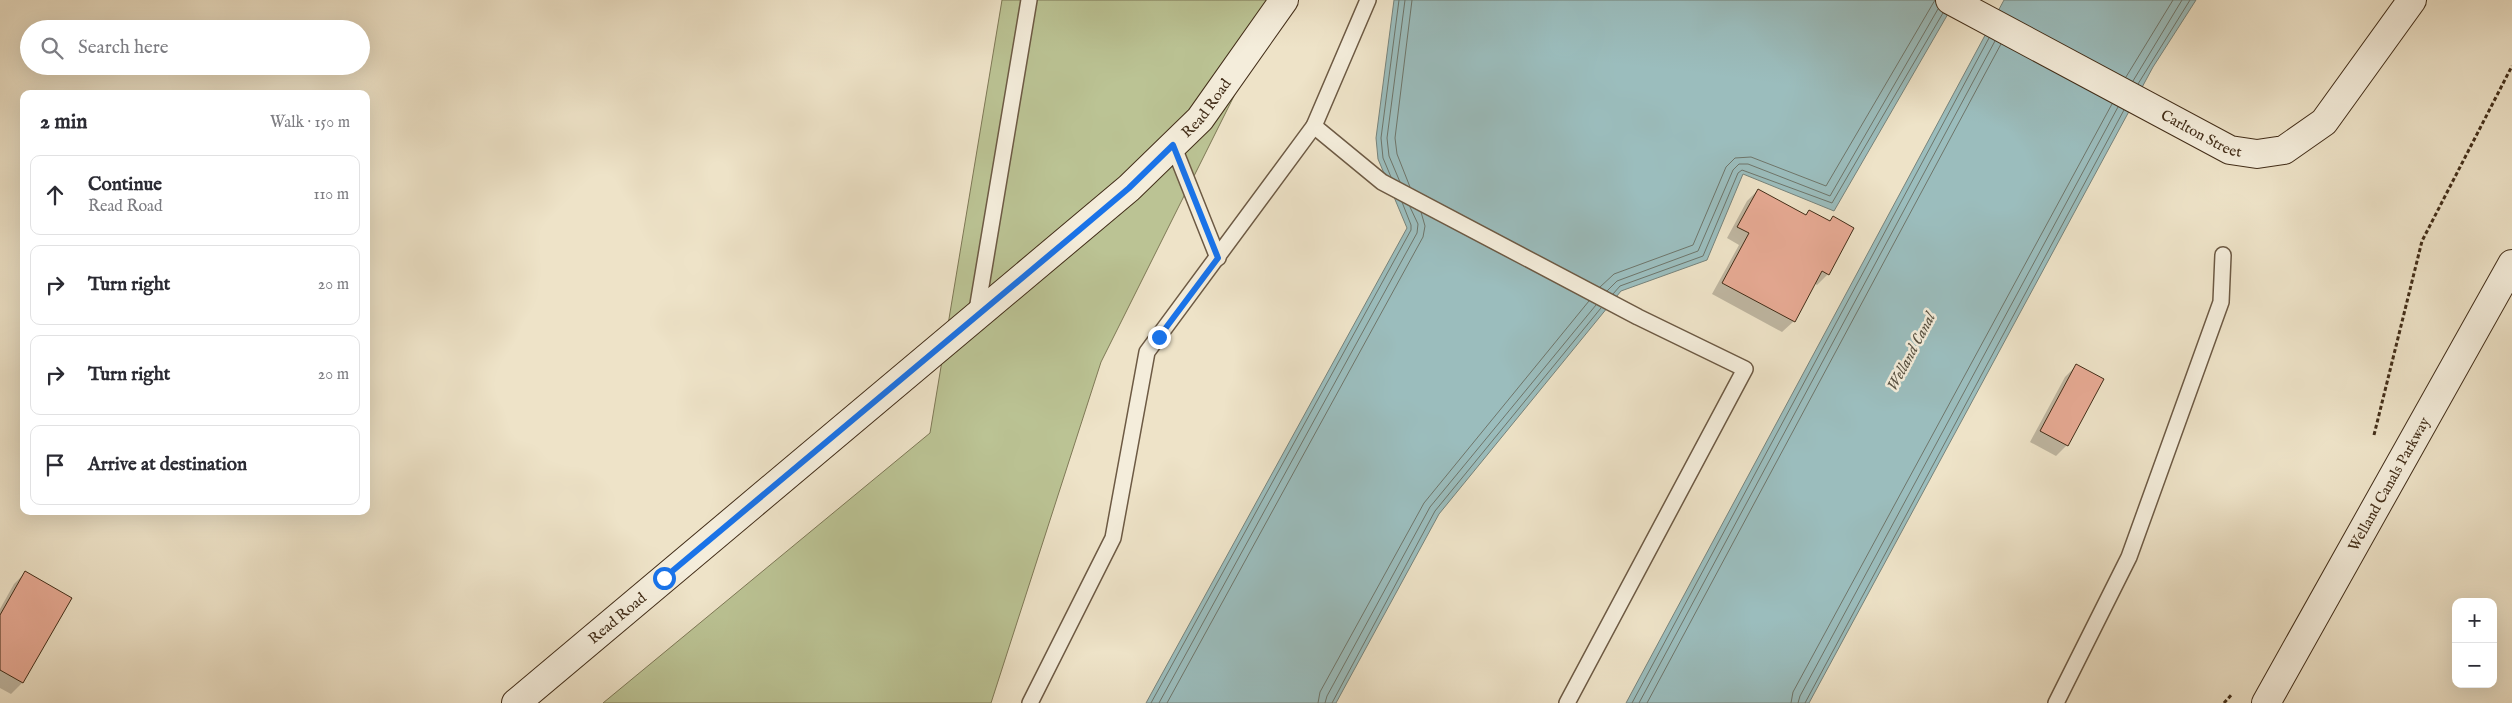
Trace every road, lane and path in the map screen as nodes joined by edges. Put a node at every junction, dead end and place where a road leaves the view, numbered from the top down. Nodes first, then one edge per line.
1 (1029, 0) edge
2 (1284, 0) edge
3 (1368, 0) edge
4 (1950, 0) edge
5 (2412, 0) edge
6 (2512, 66) edge
7 (1314, 126) junction
8 (1173, 145) junction
9 (2223, 255) dead end
10 (1218, 258) junction
11 (2512, 264) edge
12 (976, 316) junction
13 (2373, 440) dead end
14 (2236, 689) dead end
15 (516, 703) edge
16 (1030, 703) edge
17 (1567, 703) edge
18 (2056, 703) edge
19 (2224, 703) edge
20 (2266, 703) edge

1 - 12 lane
2 - 8 main road, Read Road
3 - 7 lane
4 - 5 main road, Carlton Street
6 - 13 path
7 - 10 lane
7 - 17 lane
8 - 10 lane
8 - 12 main road, Read Road
9 - 18 lane
10 - 16 lane
11 - 20 main road, Welland Canals Parkway
12 - 15 main road, Read Road
14 - 19 path

